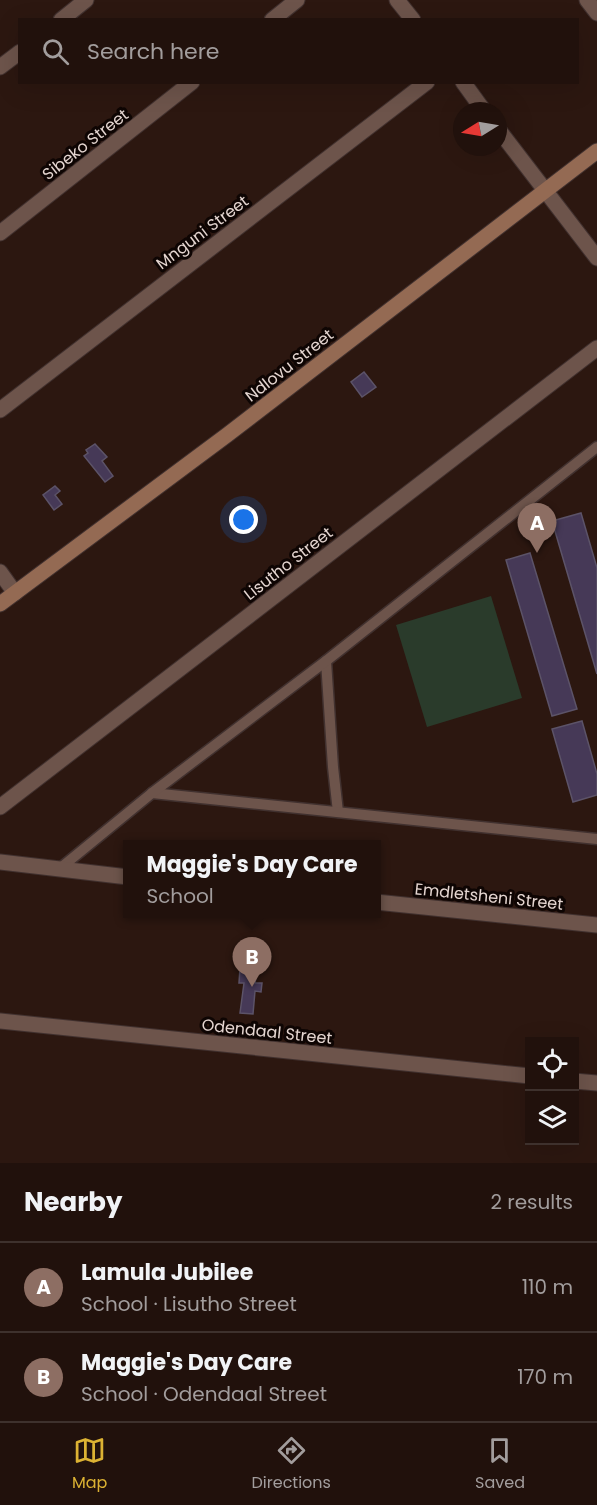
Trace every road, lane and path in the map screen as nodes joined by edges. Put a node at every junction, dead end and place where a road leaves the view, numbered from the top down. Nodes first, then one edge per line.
1 (86, 0) edge
2 (297, 0) edge
3 (398, 0) edge
4 (587, 0) edge
5 (597, 13) edge
6 (64, 18) edge
7 (274, 18) edge
8 (412, 18) edge
9 (18, 54) edge
10 (0, 67) edge
11 (189, 84) edge
12 (424, 84) edge
13 (464, 84) edge
14 (477, 102) edge
15 (507, 141) edge
16 (597, 151) edge
17 (544, 190) junction
18 (0, 233) edge
19 (597, 258) edge
20 (597, 348) edge
21 (0, 410) edge
22 (597, 447) edge
23 (0, 572) edge
24 (15, 592) junction
25 (0, 604) edge
26 (326, 661) junction
27 (152, 793) junction
28 (0, 807) edge
29 (338, 813) junction
30 (597, 839) edge
31 (0, 862) edge
32 (58, 870) junction
33 (123, 876) edge
34 (381, 903) edge
35 (597, 925) edge
36 (0, 1021) edge
37 (525, 1075) edge
38 (579, 1081) edge
39 (597, 1083) edge

1 - 6 street
2 - 7 street
3 - 8 street
4 - 5 street
9 - 10 street
11 - 18 street, Sibeko Street
12 - 21 street, Mnguni Street
13 - 14 street
15 - 17 street
16 - 17 street, Ndlovu Street
17 - 19 street
17 - 24 street, Ndlovu Street
20 - 28 street, Lisutho Street
22 - 26 lane
23 - 24 street
24 - 25 street, Ndlovu Street
26 - 27 lane
26 - 29 lane
27 - 29 lane
27 - 32 lane
29 - 30 lane
31 - 32 street
32 - 33 street
34 - 35 street, Emdletsheni Street
36 - 37 street, Odendaal Street
38 - 39 street

